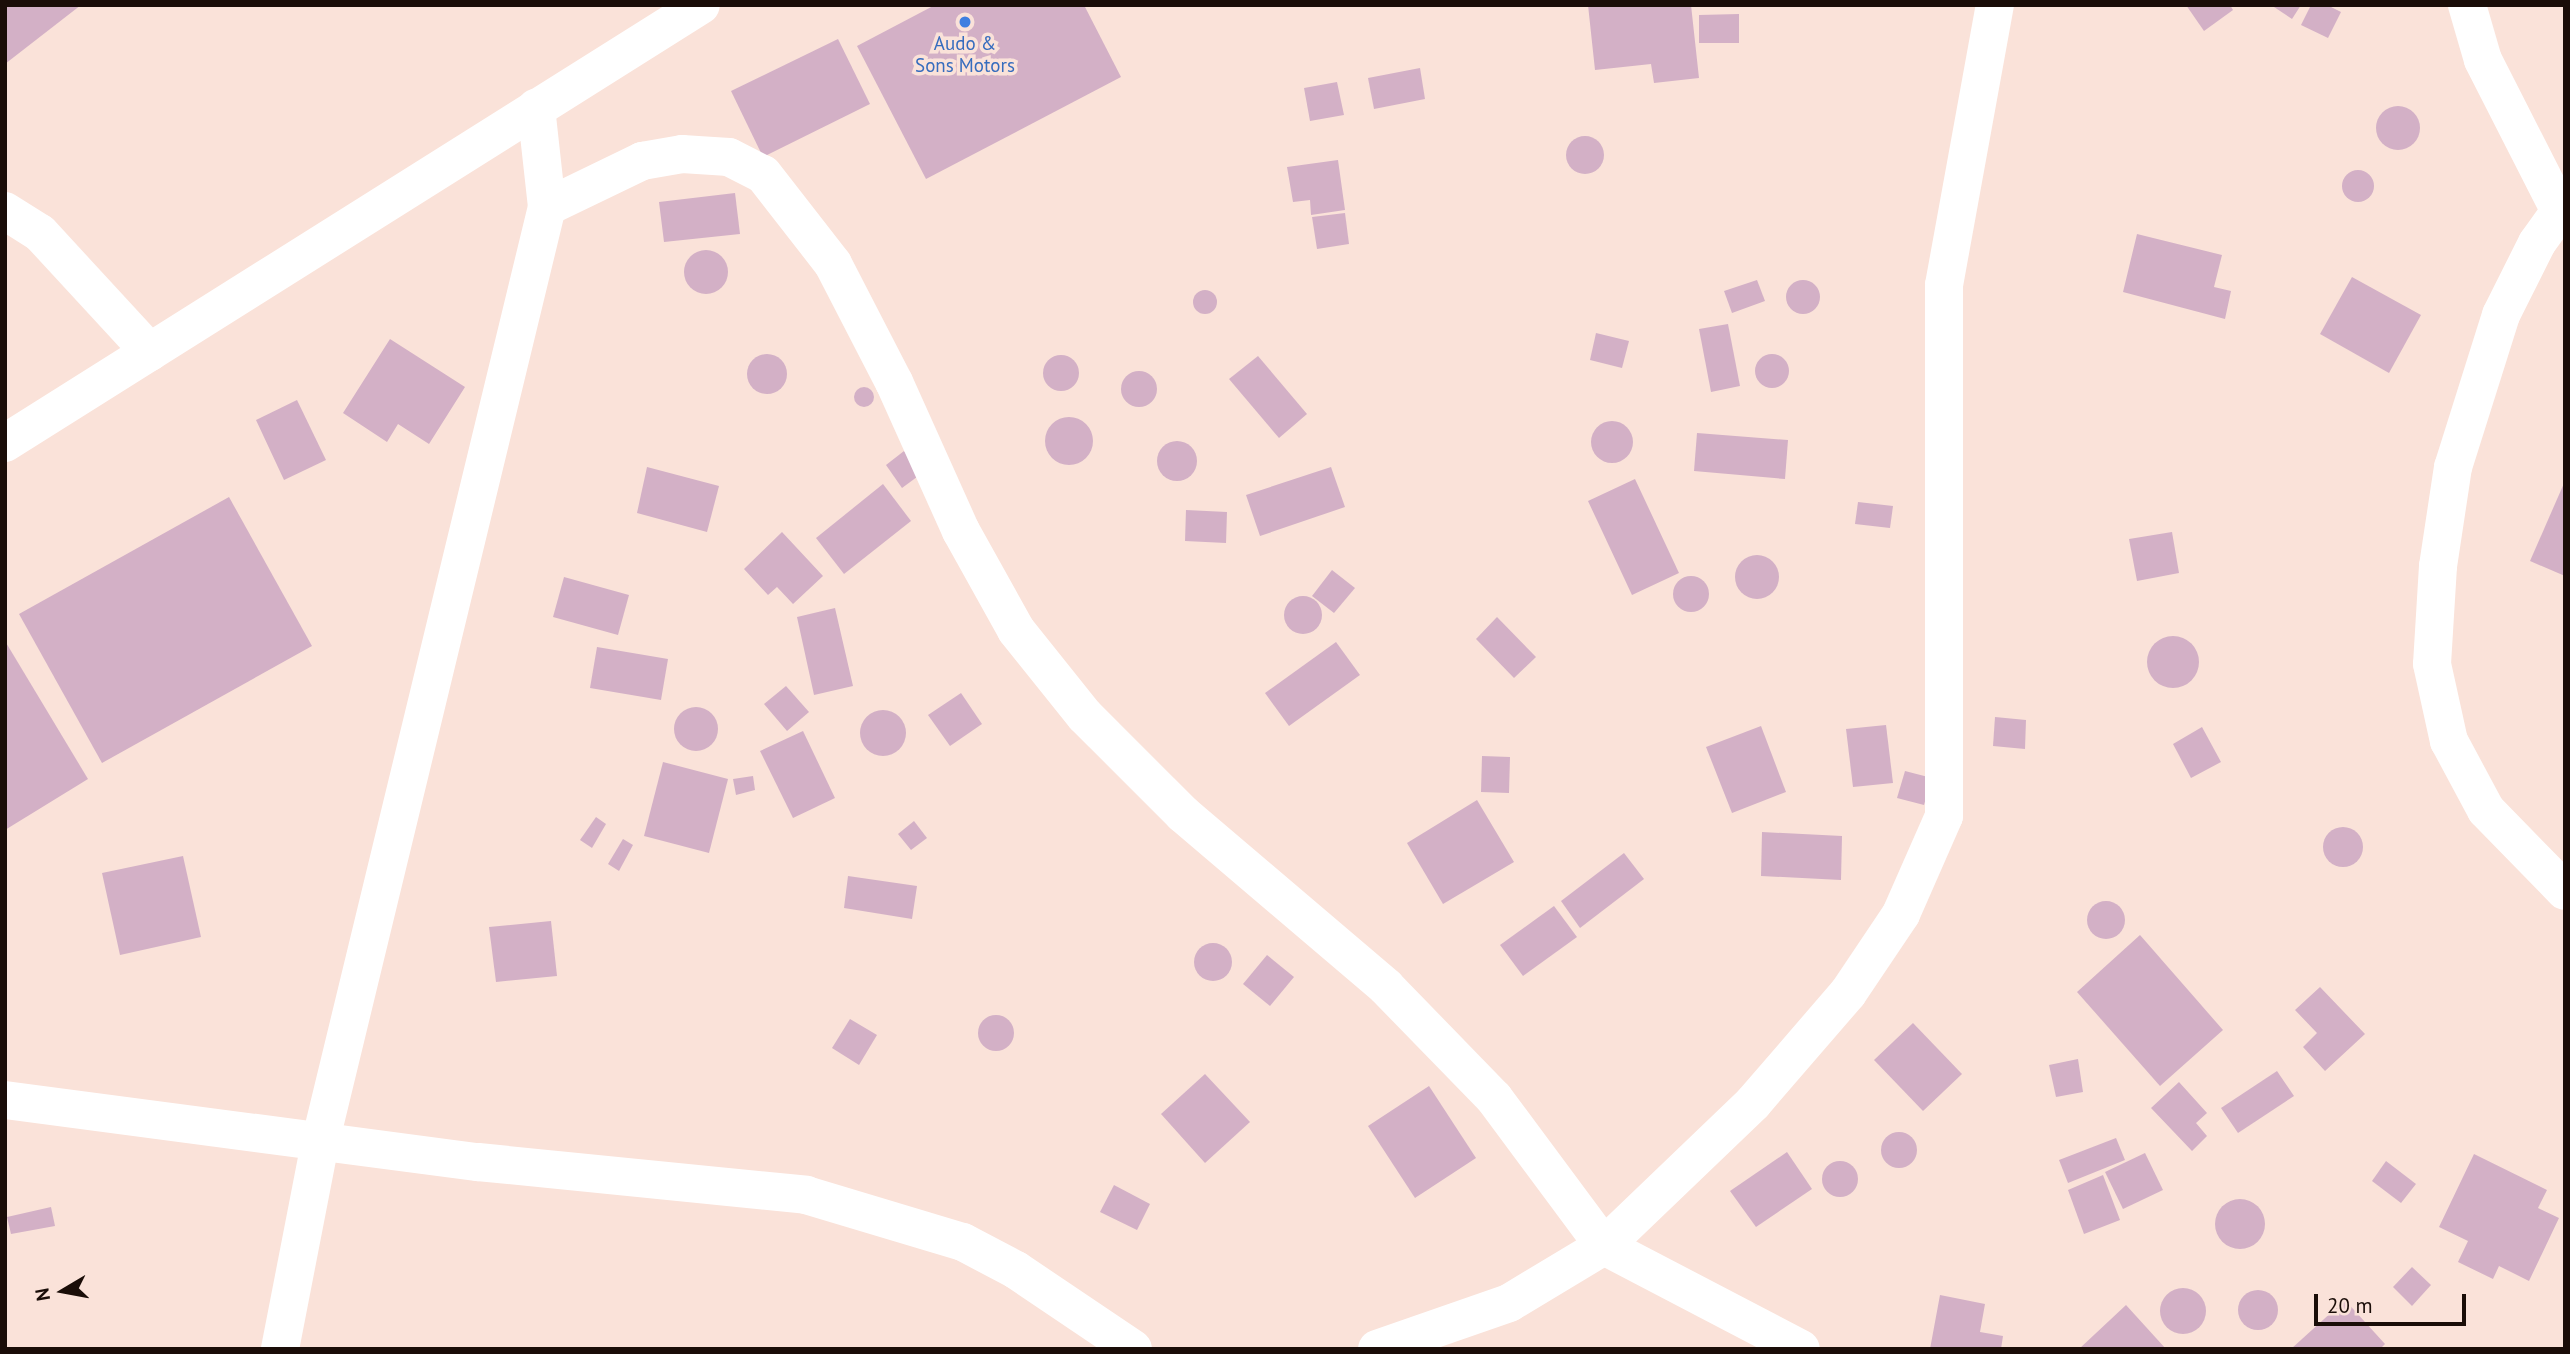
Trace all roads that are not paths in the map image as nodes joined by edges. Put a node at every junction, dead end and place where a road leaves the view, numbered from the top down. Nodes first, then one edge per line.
1 (701, 5) edge
2 (1996, 5) edge
3 (2467, 5) edge
4 (536, 108) junction
5 (547, 207) junction
6 (2562, 208) edge
7 (5, 211) edge
8 (150, 352) junction
9 (5, 443) edge
10 (2565, 891) edge
11 (5, 1100) edge
12 (320, 1143) junction
13 (1604, 1246) junction
14 (280, 1349) edge
15 (1133, 1349) edge
16 (1377, 1349) edge
17 (1801, 1349) edge

1 - 4 street
2 - 13 street
3 - 6 street
4 - 5 street
4 - 8 street
5 - 12 street
5 - 13 street
6 - 10 street
7 - 8 street
8 - 9 street
11 - 12 street
12 - 14 street
12 - 15 street
13 - 16 street
13 - 17 street

